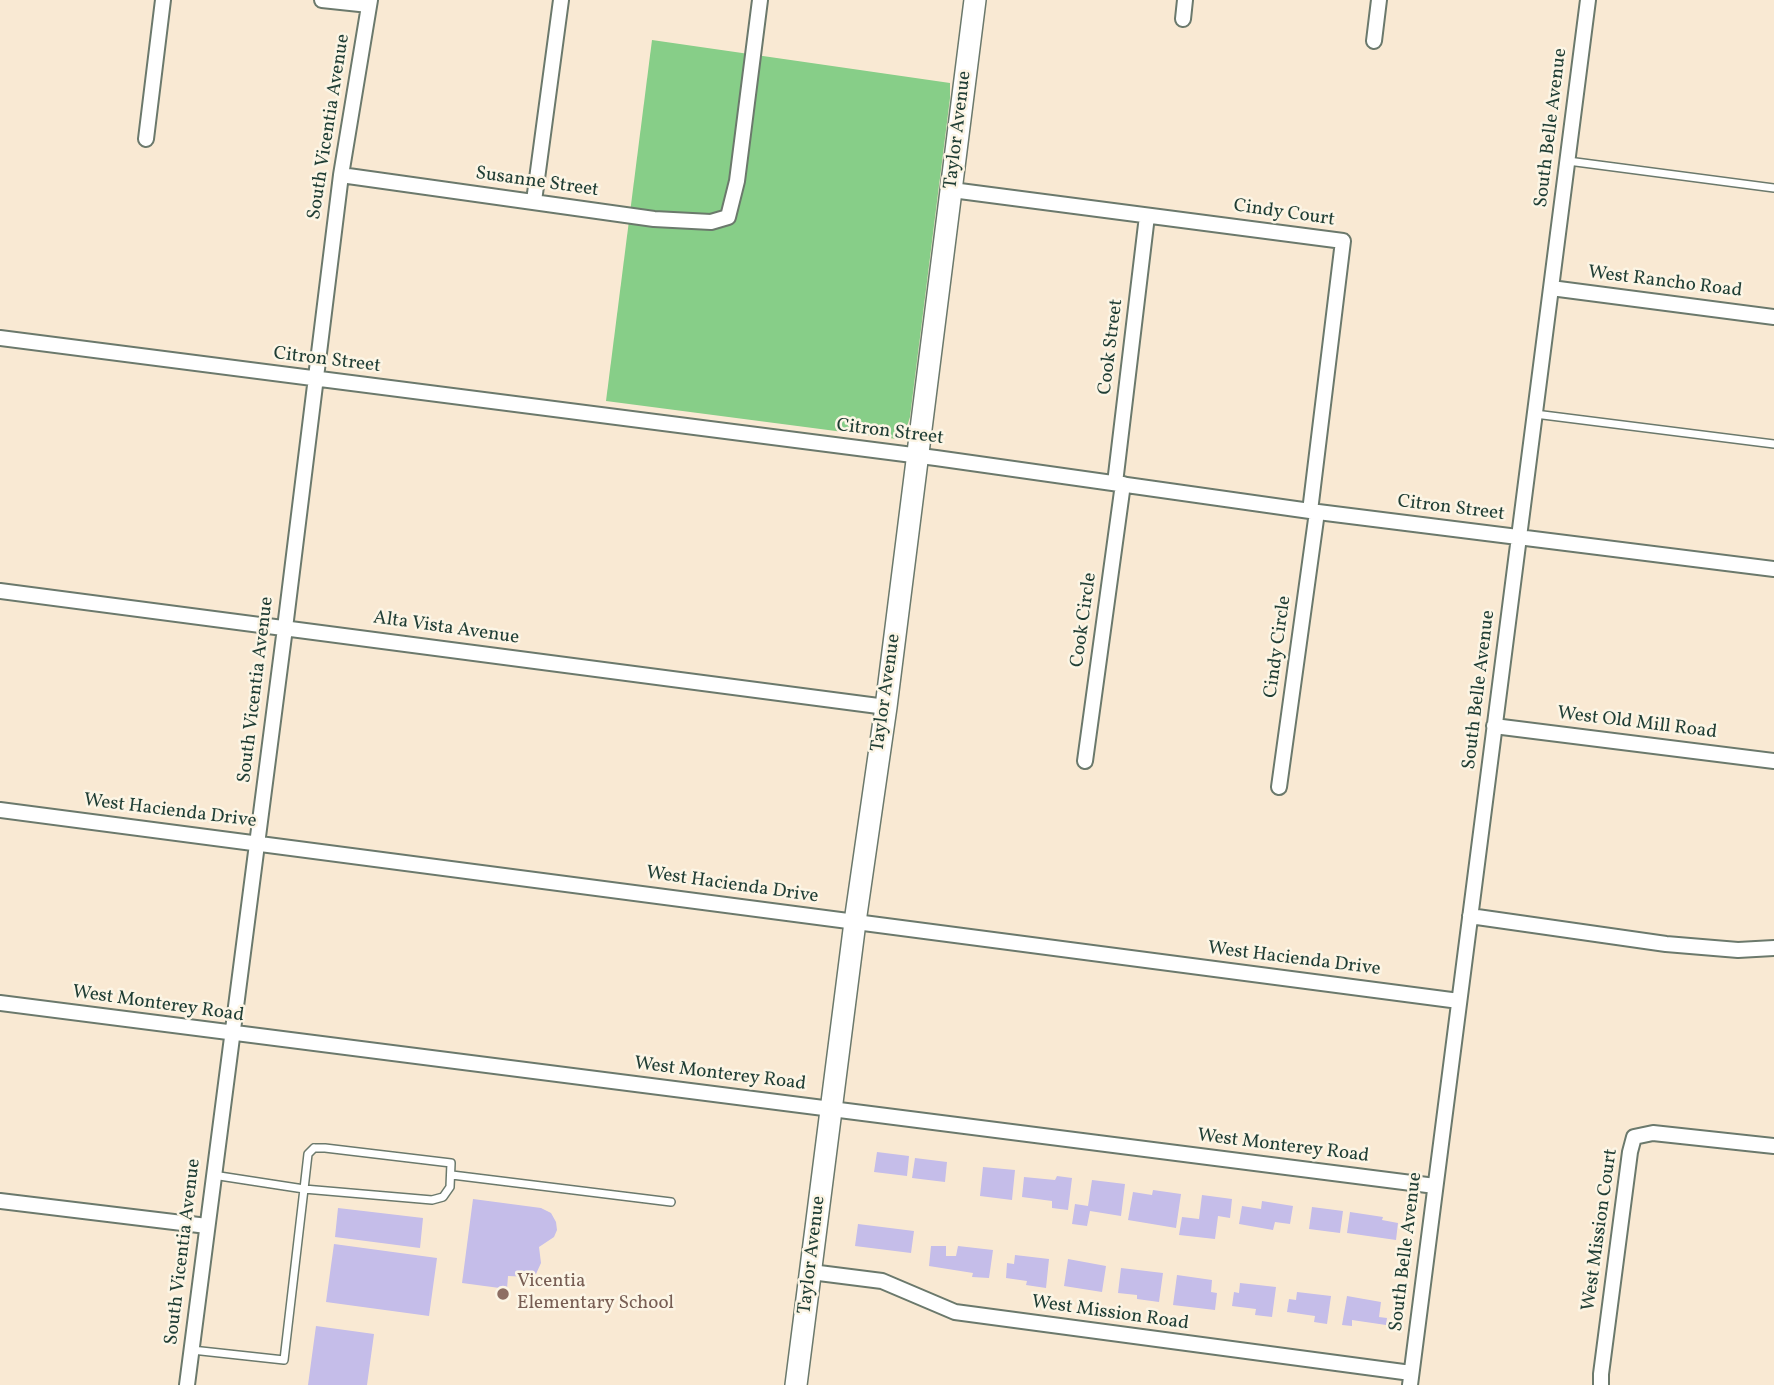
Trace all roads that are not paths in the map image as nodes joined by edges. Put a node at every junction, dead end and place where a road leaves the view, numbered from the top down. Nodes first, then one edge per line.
1 (163, 0) edge
2 (322, 0) edge
3 (561, 0) edge
4 (760, 0) edge
5 (975, 0) edge
6 (1185, 0) edge
7 (1379, 0) edge
8 (1588, 0) edge
9 (369, 2) edge
10 (1183, 19) dead end
11 (1374, 41) dead end
12 (146, 139) dead end
13 (1567, 161) junction
14 (341, 175) junction
15 (1774, 188) edge
16 (952, 190) junction
17 (534, 201) junction
18 (1147, 216) junction
19 (1551, 288) junction
20 (1774, 317) edge
21 (0, 338) edge
22 (315, 378) junction
23 (1534, 414) junction
24 (1774, 444) edge
25 (918, 456) junction
26 (1119, 483) junction
27 (1314, 512) junction
28 (1519, 536) junction
29 (1774, 569) edge
30 (0, 591) edge
31 (285, 628) junction
32 (886, 707) junction
33 (1494, 726) junction
34 (1085, 761) dead end
35 (1774, 761) edge
36 (1279, 787) dead end
37 (0, 810) edge
38 (257, 843) junction
39 (1470, 916) junction
40 (855, 922) junction
41 (1774, 948) edge
42 (1459, 1001) junction
43 (0, 1003) edge
44 (231, 1034) junction
45 (831, 1109) junction
46 (1774, 1146) edge
47 (213, 1175) junction
48 (452, 1175) junction
49 (1435, 1186) junction
50 (304, 1189) junction
51 (0, 1201) edge
52 (671, 1202) dead end
53 (207, 1226) junction
54 (811, 1272) junction
55 (191, 1350) junction
56 (1410, 1379) edge
57 (187, 1385) edge
58 (796, 1385) edge
59 (1601, 1385) edge

1 - 12 street
2 - 9 street
3 - 17 street
4 - 17 street, Susanne Street
5 - 16 street, Taylor Avenue
6 - 10 street
7 - 11 street
8 - 13 street, South Belle Avenue
9 - 14 street, South Vicentia Avenue
13 - 15 lane
13 - 19 street, South Belle Avenue
14 - 17 street, Susanne Street
14 - 22 street, South Vicentia Avenue
16 - 18 street, Cindy Court
16 - 25 street, Taylor Avenue
18 - 26 street, Cook Street
18 - 27 street, Cindy Court
19 - 20 street, West Rancho Road
19 - 23 street, South Belle Avenue
21 - 22 street, Citron Street
22 - 25 street, Citron Street
22 - 31 street, South Vicentia Avenue
23 - 24 lane
23 - 28 street, South Belle Avenue
25 - 26 street, Citron Street
25 - 32 street, Taylor Avenue
26 - 27 street, Citron Street
26 - 34 street, Cook Circle
27 - 28 street, Citron Street
27 - 36 street, Cindy Circle
28 - 29 street, Citron Street
28 - 33 street, South Belle Avenue
30 - 31 street, Alta Vista Avenue
31 - 32 street, Alta Vista Avenue
31 - 38 street, South Vicentia Avenue
32 - 40 street, Taylor Avenue
33 - 35 street, West Old Mill Road
33 - 39 street, South Belle Avenue
37 - 38 street, West Hacienda Drive
38 - 40 street, West Hacienda Drive
38 - 44 street, South Vicentia Avenue
39 - 41 street
39 - 42 street, South Belle Avenue
40 - 42 street, West Hacienda Drive
40 - 45 street, Taylor Avenue
42 - 49 street, South Belle Avenue
43 - 44 street, West Monterey Road
44 - 45 street, West Monterey Road
44 - 47 street, South Vicentia Avenue
45 - 49 street, West Monterey Road
45 - 54 street, Taylor Avenue
46 - 59 street, West Mission Court
47 - 50 lane
47 - 53 street, South Vicentia Avenue
48 - 50 lane
48 - 50 lane
48 - 52 lane
49 - 56 street, South Belle Avenue
50 - 55 lane
51 - 53 street
53 - 55 street, South Vicentia Avenue
54 - 56 street, West Mission Road
54 - 58 street, Taylor Avenue
55 - 57 street, South Vicentia Avenue

